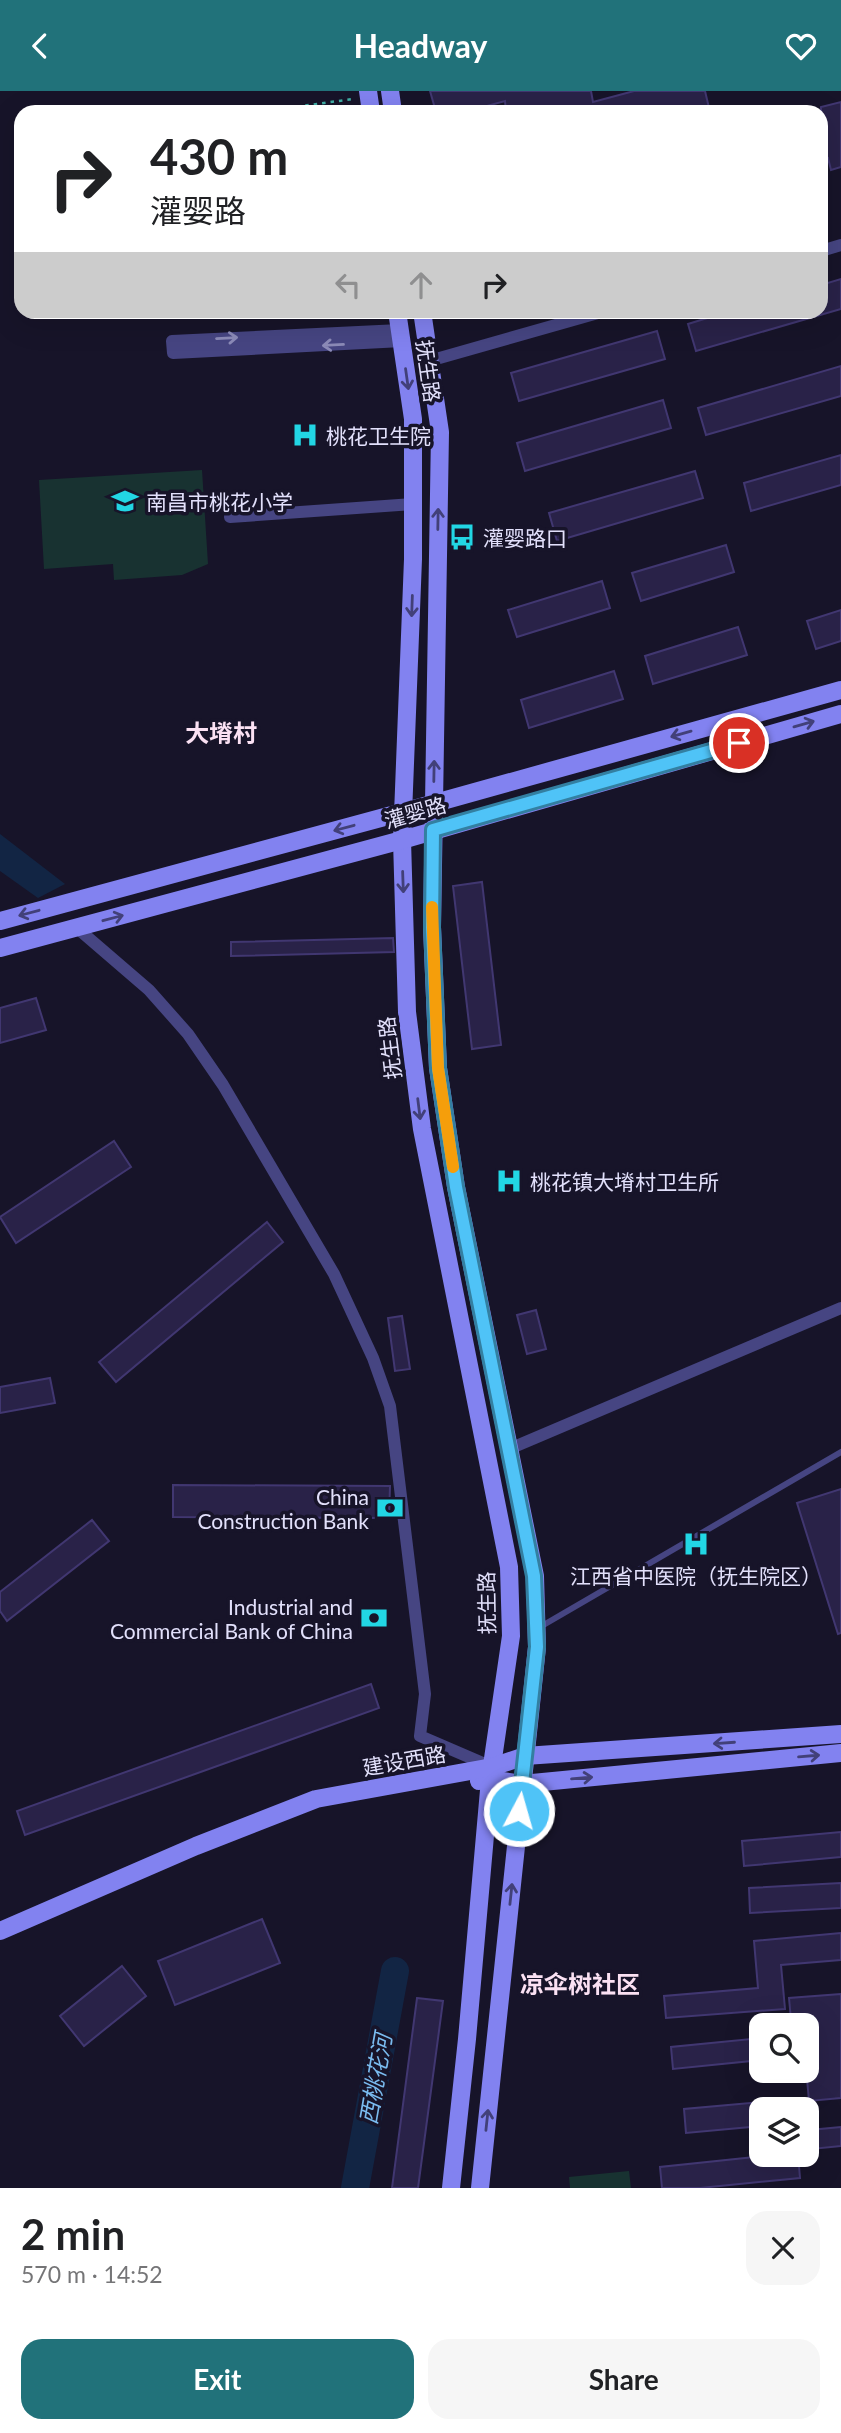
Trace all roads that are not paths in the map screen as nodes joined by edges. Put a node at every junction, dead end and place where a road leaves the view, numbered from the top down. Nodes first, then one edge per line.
1 (398, 319) edge
2 (423, 319) edge
3 (577, 319) edge
4 (401, 336) junction
5 (429, 361) junction
6 (413, 504) junction
7 (230, 517) dead end
8 (841, 690) edge
9 (841, 714) edge
10 (433, 803) junction
11 (403, 812) junction
12 (433, 830) junction
13 (402, 840) junction
14 (0, 921) edge
15 (77, 927) junction
16 (0, 948) edge
17 (841, 1308) edge
18 (509, 1449) junction
19 (841, 1452) edge
20 (536, 1629) junction
21 (841, 1734) edge
22 (841, 1753) edge
23 (525, 1756) junction
24 (491, 1773) junction
25 (522, 1784) junction
26 (0, 1931) edge
27 (0, 1942) edge
28 (452, 2188) edge
29 (480, 2188) edge

1 - 4 main road, 抚生路
2 - 5 main road, 抚生路
3 - 5 street
4 -> 4 street
4 -> 6 main road, 抚生路
10 -> 5 main road, 抚生路
6 - 7 street
6 -> 11 main road, 抚生路
8 -> 10 main road, 灌婴路
12 -> 9 main road, 灌婴路
10 - 11 main road, 灌婴路
10 - 12 main road, 抚生路
11 - 13 main road, 抚生路
11 -> 14 main road, 灌婴路
12 - 13 main road, 灌婴路
12 - 18 main road, 抚生路
15 -> 13 main road, 灌婴路
13 -> 24 main road, 抚生路
15 - 16 main road, 灌婴路
15 - 24 street
17 - 18 street
18 - 20 main road, 抚生路
19 - 20 lane
20 - 23 main road, 抚生路
21 -> 23 main road, 建设西路
25 -> 22 main road, 建设西路
23 - 24 main road, 建设西路
23 - 25 main road, 抚生路
24 - 25 main road, 建设西路
24 - 26 main road, 建设西路
24 - 27 main road, 建设西路
24 - 28 main road, 抚生路
29 -> 25 main road, 抚生路

